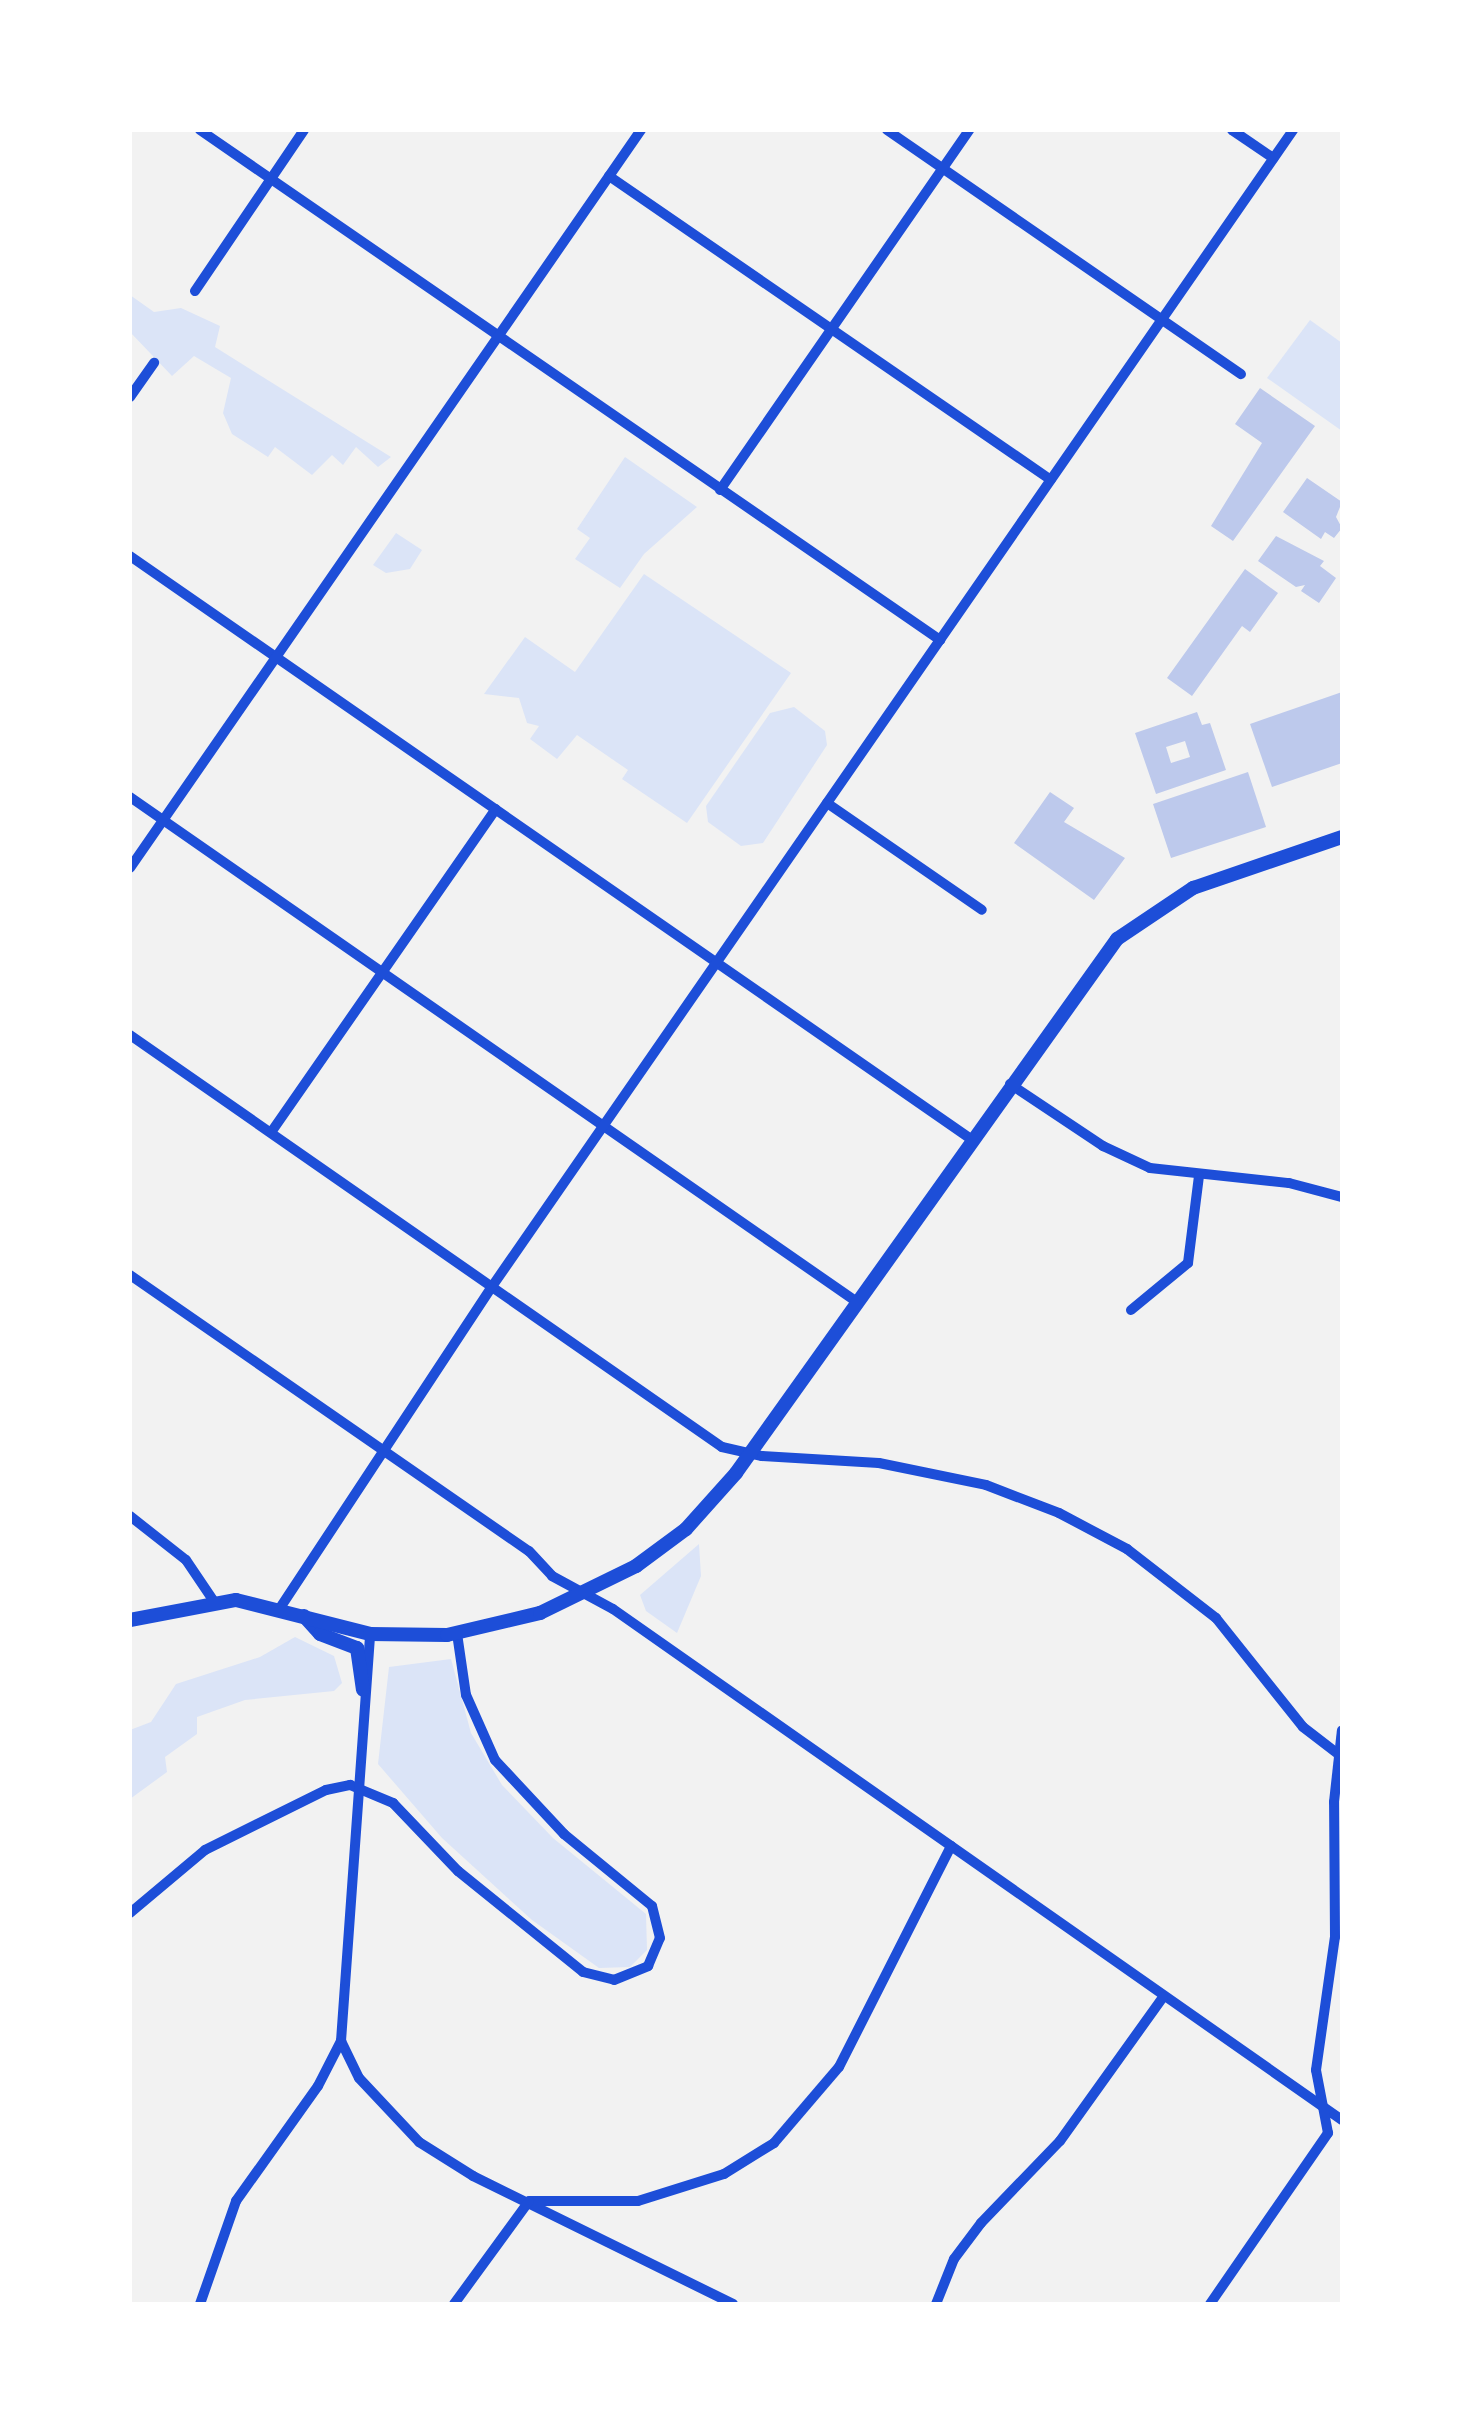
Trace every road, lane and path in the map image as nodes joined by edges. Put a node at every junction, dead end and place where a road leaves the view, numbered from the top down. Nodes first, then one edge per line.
1 (200, 130) edge
2 (304, 130) edge
3 (641, 130) edge
4 (887, 130) edge
5 (969, 130) edge
6 (1232, 130) edge
7 (1293, 130) edge
8 (1273, 158) junction
9 (942, 168) junction
10 (609, 176) junction
11 (271, 179) junction
12 (194, 291) dead end
13 (1163, 319) junction
14 (831, 329) junction
15 (498, 336) junction
16 (154, 363) dead end
17 (1241, 374) dead end
18 (130, 397) edge
19 (1051, 480) junction
20 (720, 490) junction
21 (130, 556) edge
22 (940, 640) junction
23 (276, 656) junction
24 (130, 797) edge
25 (827, 803) junction
26 (496, 809) junction
27 (163, 820) junction
28 (1342, 837) edge
29 (130, 868) edge
30 (982, 910) dead end
31 (716, 964) junction
32 (383, 975) junction
33 (130, 1036) edge
34 (1010, 1084) junction
35 (606, 1126) junction
36 (272, 1130) junction
37 (971, 1139) junction
38 (1199, 1176) junction
39 (1342, 1197) edge
40 (130, 1275) edge
41 (491, 1288) junction
42 (857, 1302) junction
43 (1131, 1310) dead end
44 (384, 1451) junction
45 (749, 1455) junction
46 (130, 1516) edge
47 (590, 1594) junction
48 (212, 1600) junction
49 (280, 1608) junction
50 (303, 1616) junction
51 (130, 1620) edge
52 (370, 1634) junction
53 (457, 1634) junction
54 (363, 1690) junction
55 (1342, 1730) edge
56 (1340, 1756) edge
57 (356, 1786) junction
58 (951, 1846) junction
59 (130, 1913) edge
60 (1163, 1996) junction
61 (340, 2041) junction
62 (1323, 2106) junction
63 (1342, 2120) edge
64 (529, 2201) junction
65 (200, 2304) edge
66 (454, 2304) edge
67 (734, 2304) edge
68 (936, 2304) edge
69 (1210, 2304) edge

1 - 11 street
2 - 11 street
3 - 10 street
4 - 9 street
5 - 9 street
6 - 8 street
7 - 8 street
8 - 13 street
9 - 13 street
9 - 14 street
10 - 14 street
10 - 15 street
11 - 12 street
11 - 15 street
13 - 17 street
13 - 19 street
14 - 19 street
14 - 20 street
15 - 20 street
15 - 23 street
16 - 18 street
19 - 22 street
20 - 22 street
21 - 23 street
22 - 25 street
23 - 26 street
23 - 27 street
24 - 27 street
25 - 30 street
25 - 31 street
26 - 31 street
26 - 32 street
27 - 29 street
27 - 32 street
28 - 34 main road
31 - 35 street
31 - 37 street
32 - 35 street
32 - 36 street
33 - 36 street
34 - 37 main road
34 - 38 street
35 - 41 street
35 - 42 street
36 - 41 street
37 - 42 main road
38 - 39 street
38 - 43 street
40 - 44 street
41 - 44 street
41 - 45 street
42 - 45 main road
44 - 47 street
44 - 49 street
45 - 47 main road
45 - 56 street
46 - 48 street
47 - 53 main road
47 - 58 street
48 - 49 main road
48 - 51 main road
49 - 50 main road
50 - 52 main road
50 - 54 main road
52 - 53 main road
52 - 54 street
53 - 57 street
54 - 57 street
55 - 56 street
56 - 62 street
57 - 59 street
57 - 61 street
58 - 60 street
58 - 64 street
60 - 62 street
60 - 68 street
61 - 64 street
61 - 65 street
62 - 63 street
62 - 69 street
64 - 66 street
64 - 67 street

